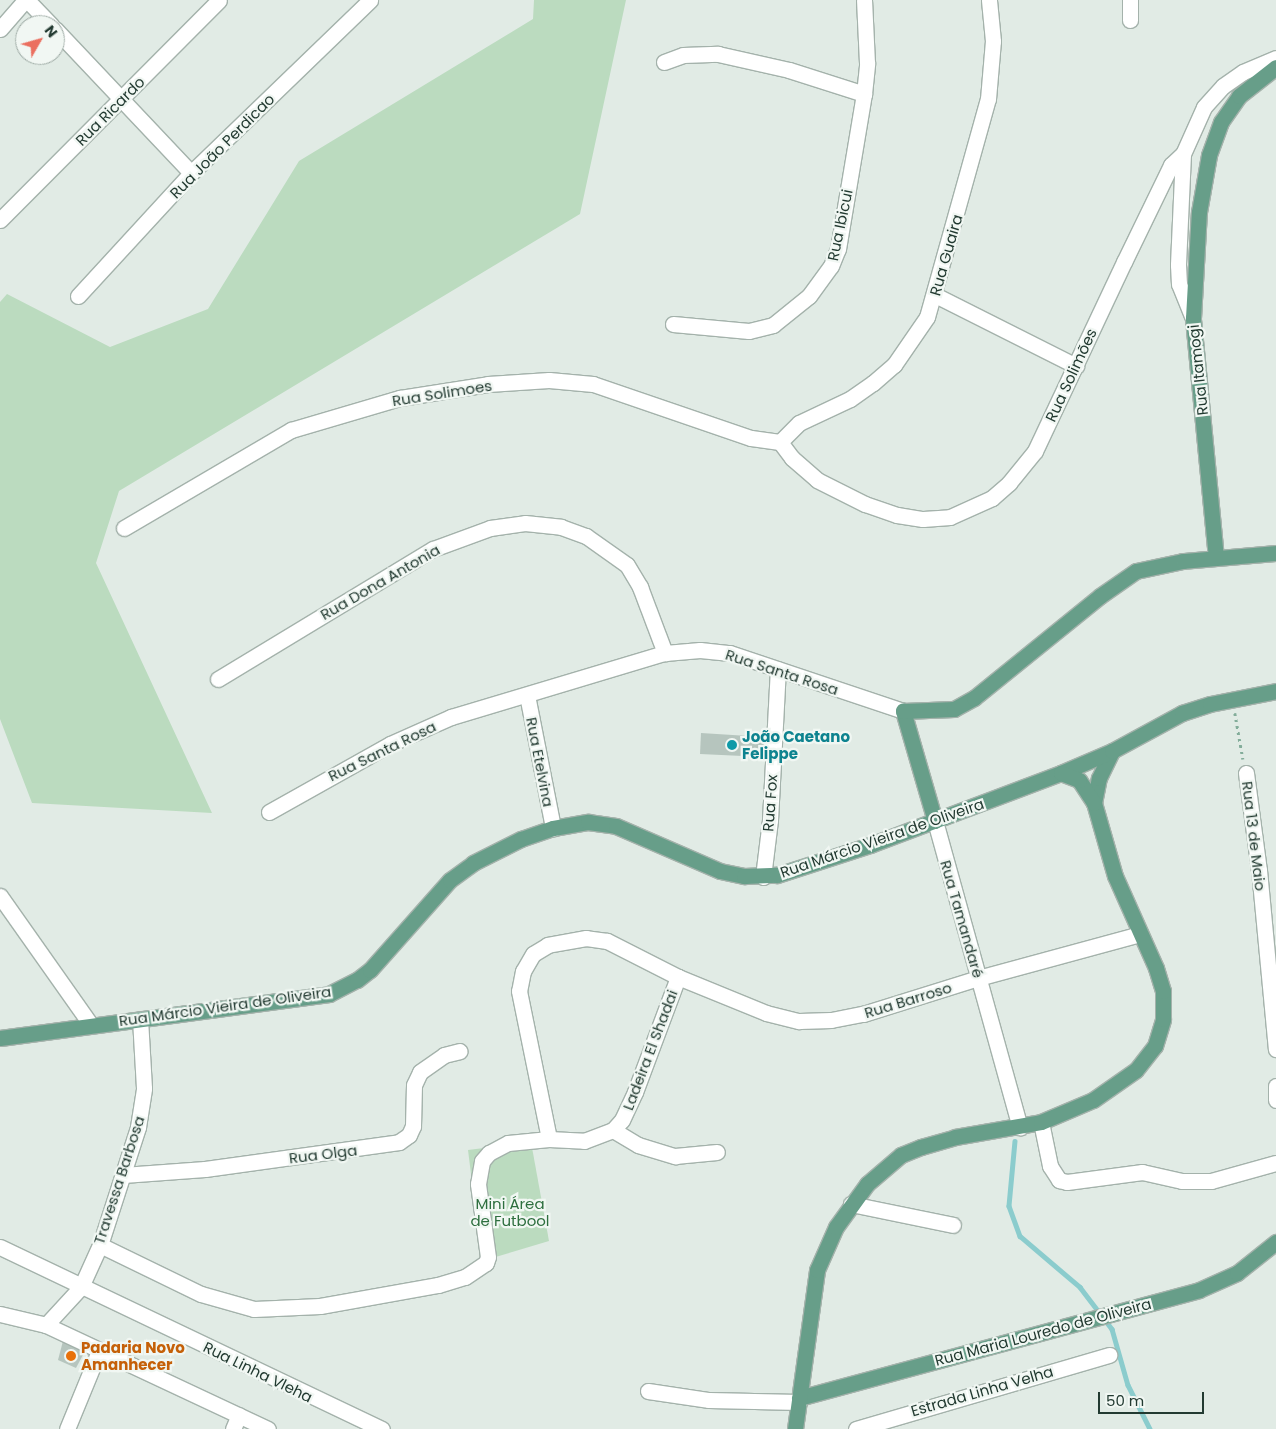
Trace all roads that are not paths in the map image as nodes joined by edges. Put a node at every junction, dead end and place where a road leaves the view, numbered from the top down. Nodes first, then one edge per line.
1 (26, 0) edge
2 (219, 0) edge
3 (370, 0) edge
4 (864, 0) edge
5 (989, 0) edge
6 (1130, 0) edge
7 (41, 15) edge
8 (1130, 20) dead end
9 (0, 28) edge
10 (65, 39) edge
11 (1276, 58) edge
12 (664, 62) dead end
13 (1276, 67) edge
14 (864, 94) junction
15 (122, 99) junction
16 (1183, 154) junction
17 (191, 173) junction
18 (0, 220) edge
19 (935, 295) junction
20 (78, 296) dead end
21 (1193, 318) junction
22 (673, 324) dead end
23 (1076, 366) junction
24 (780, 442) junction
25 (124, 528) dead end
26 (1276, 553) edge
27 (1216, 558) junction
28 (665, 653) junction
29 (778, 669) junction
30 (218, 679) dead end
31 (1276, 691) edge
32 (526, 695) junction
33 (903, 710) junction
34 (1112, 751) junction
35 (1061, 773) junction
36 (1246, 773) dead end
37 (1094, 804) junction
38 (269, 812) dead end
39 (935, 821) junction
40 (553, 828) junction
41 (763, 877) junction
42 (0, 896) edge
43 (1140, 934) junction
44 (678, 977) junction
45 (978, 978) junction
46 (140, 1019) junction
47 (91, 1025) junction
48 (0, 1038) edge
49 (1276, 1049) edge
50 (460, 1051) dead end
51 (1276, 1086) edge
52 (1276, 1100) edge
53 (1041, 1122) junction
54 (1020, 1127) junction
55 (613, 1130) junction
56 (549, 1138) junction
57 (717, 1152) dead end
58 (1276, 1164) edge
59 (123, 1175) junction
60 (851, 1204) junction
61 (953, 1225) dead end
62 (1276, 1242) edge
63 (100, 1244) junction
64 (0, 1247) edge
65 (81, 1287) junction
66 (0, 1314) edge
67 (46, 1325) junction
68 (99, 1352) junction
69 (1109, 1355) dead end
70 (648, 1391) dead end
71 (799, 1400) junction
72 (236, 1422) edge
73 (67, 1429) edge
74 (268, 1429) edge
75 (382, 1429) edge
76 (795, 1429) edge
77 (856, 1429) edge

1 - 7 street
1 - 9 street
2 - 15 street, Rua Ricardo
3 - 17 street, Rua João Perdicao
4 - 14 street, Rua Ibicui
5 - 19 street, Rua Guaira
6 - 8 street
10 - 15 street
11 - 16 street, Rua Solimões
12 - 14 street
13 - 21 main road
14 - 22 street, Rua Ibicui
15 - 17 street
15 - 18 street, Rua Ricardo
16 - 21 street, Rua Itamogi
16 - 23 street, Rua Solimões
17 - 20 street, Rua João Perdicao
19 - 23 street
19 - 24 street, Rua Guaira
21 - 27 main road, Rua Itamogi
23 - 24 street, Rua Solimões
24 - 25 street, Rua Solimoes
26 - 27 main road, Rua Santa Rosa
27 - 33 main road, Rua Santa Rosa
28 - 29 street, Rua Santa Rosa
28 - 30 street, Rua Dona Antonia
28 - 32 street, Rua Santa Rosa
29 - 33 street, Rua Santa Rosa
29 - 41 street, Rua Fox
31 - 34 main road, Rua Márcio Vieira de Oliveira
32 - 38 street, Rua Santa Rosa
32 - 40 street, Rua Etelvina
33 - 39 main road, Rua Tamandaré
34 - 35 main road, Rua Márcio Vieira de Oliveira
34 - 37 main road
35 - 37 main road
35 - 39 main road, Rua Márcio Vieira de Oliveira
36 - 49 street, Rua 13 de Maio
37 - 43 main road
39 - 41 main road, Rua Márcio Vieira de Oliveira
39 - 45 street, Rua Tamandaré
40 - 41 main road, Rua Márcio Vieira de Oliveira
40 - 46 main road, Rua Márcio Vieira de Oliveira
42 - 47 street
43 - 45 street, Rua Barroso
43 - 53 main road
44 - 45 street, Rua Barroso
44 - 55 street, Ladeira El Shadai
44 - 56 street, Ladeira El Shadai
45 - 54 street, Rua Tamandaré
46 - 47 main road, Rua Márcio Vieira de Oliveira
46 - 59 street, Travessa Barbosa
47 - 48 main road, Rua Márcio Vieira de Oliveira
50 - 59 street, Rua Olga
51 - 52 street
53 - 54 main road
53 - 58 street
54 - 60 main road
55 - 56 street
55 - 57 street
56 - 63 street
59 - 63 street, Travessa Barbosa
60 - 61 street
60 - 71 main road
62 - 71 main road, Rua Maria Louredo de Oliveira
63 - 65 street, Travessa Barbosa
64 - 65 street, Rua Linha Vleha
65 - 67 street, Travessa Barbosa
65 - 75 street, Rua Linha Vleha
66 - 67 street
67 - 68 street
68 - 72 street
68 - 73 street
69 - 77 street, Estrada Linha Velha
70 - 71 street
71 - 76 main road
72 - 74 street

